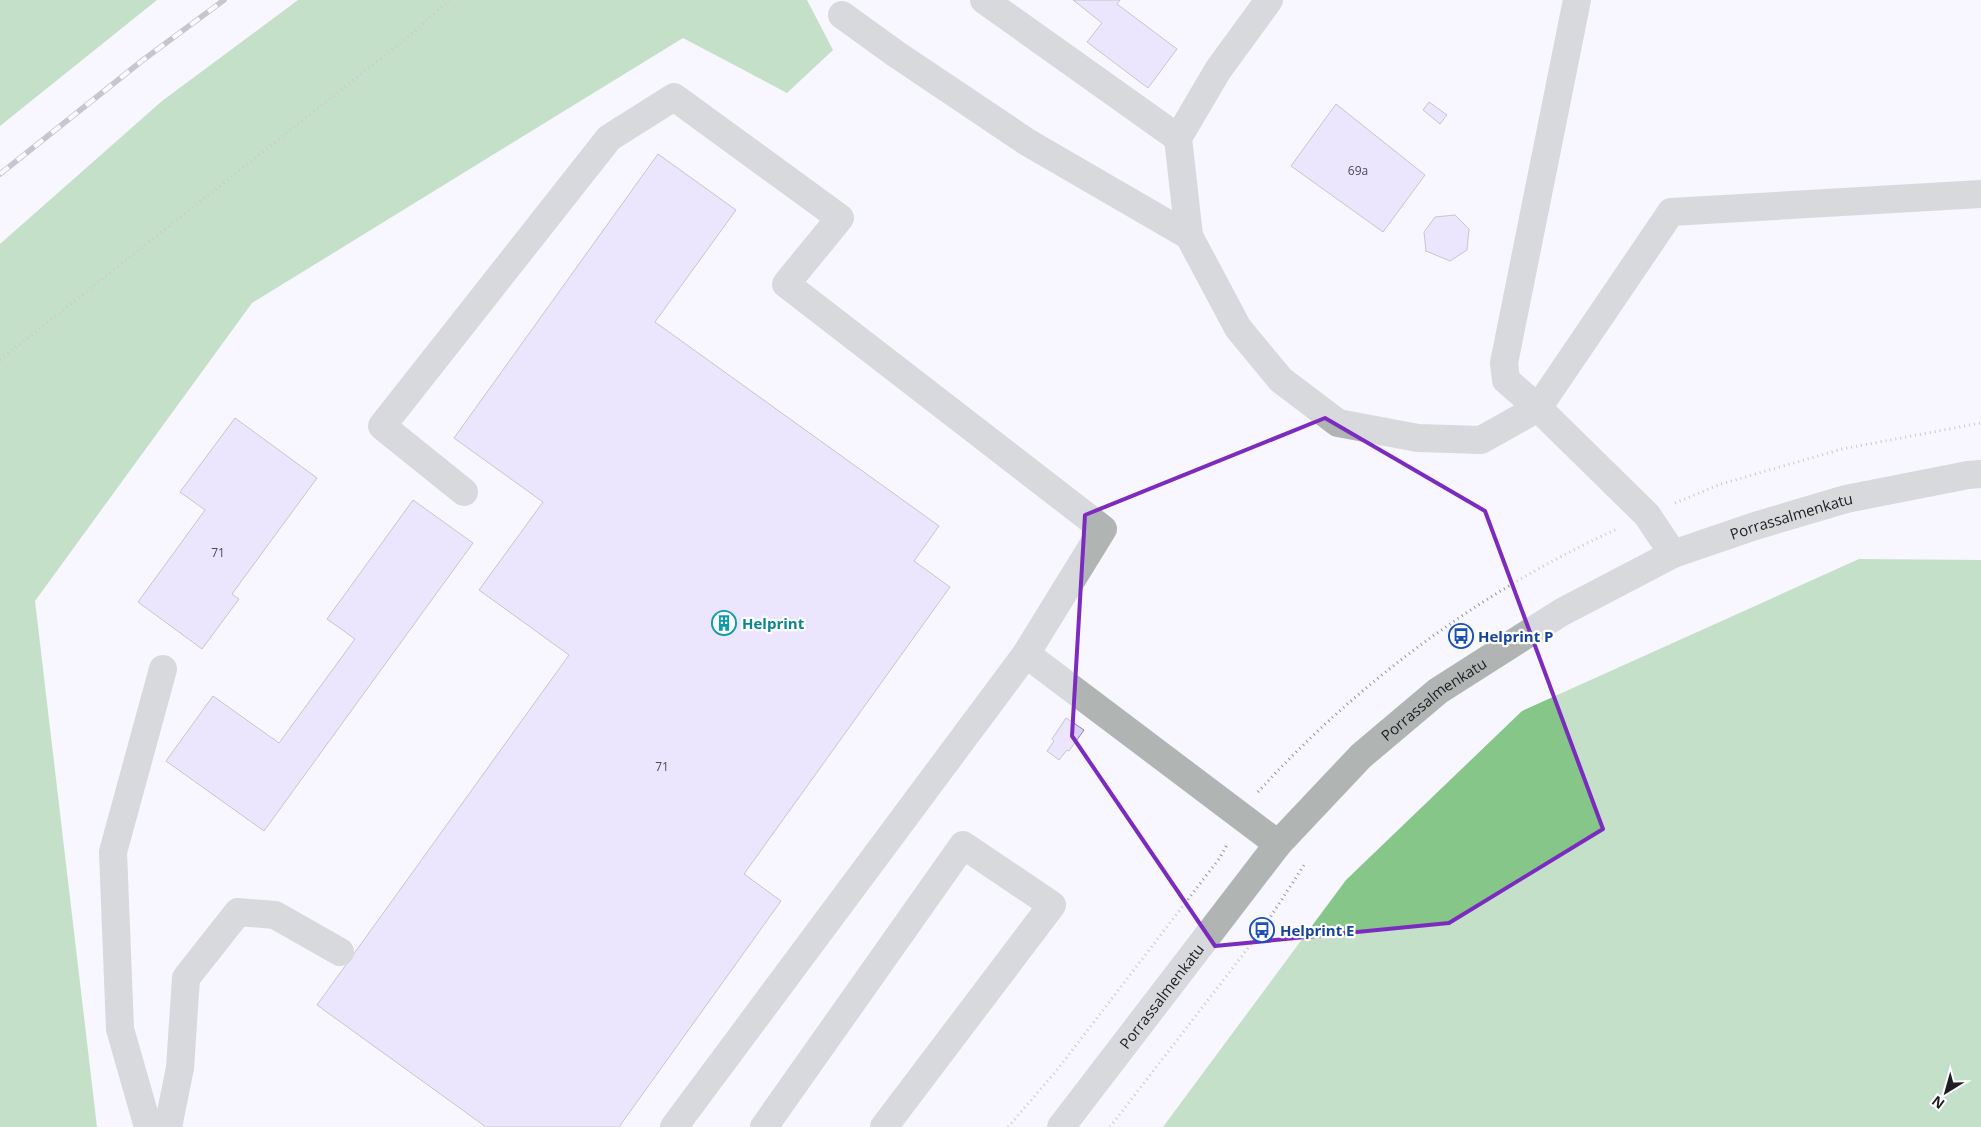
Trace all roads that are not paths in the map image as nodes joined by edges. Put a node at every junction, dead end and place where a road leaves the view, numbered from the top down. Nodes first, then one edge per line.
1 (984, 0) edge
2 (1577, 0) edge
3 (1266, 1) edge
4 (842, 15) dead end
5 (1178, 138) junction
6 (1981, 194) edge
7 (1190, 236) junction
8 (1538, 408) junction
9 (1981, 474) edge
10 (464, 492) dead end
11 (1673, 554) junction
12 (1026, 654) junction
13 (163, 669) dead end
14 (1278, 844) junction
15 (340, 952) dead end
16 (148, 1127) edge
17 (168, 1127) edge
18 (674, 1127) edge
19 (764, 1127) edge
20 (884, 1127) edge
21 (1061, 1127) edge

1 - 5 street
2 - 8 street
3 - 5 street
4 - 7 street
5 - 7 street
6 - 8 street
7 - 8 street
8 - 11 street
9 - 11 street, Porrassalmenkatu
10 - 12 street
11 - 14 street, Porrassalmenkatu
12 - 14 street
12 - 18 street
13 - 16 street
14 - 21 street, Porrassalmenkatu
15 - 17 street
19 - 20 street

